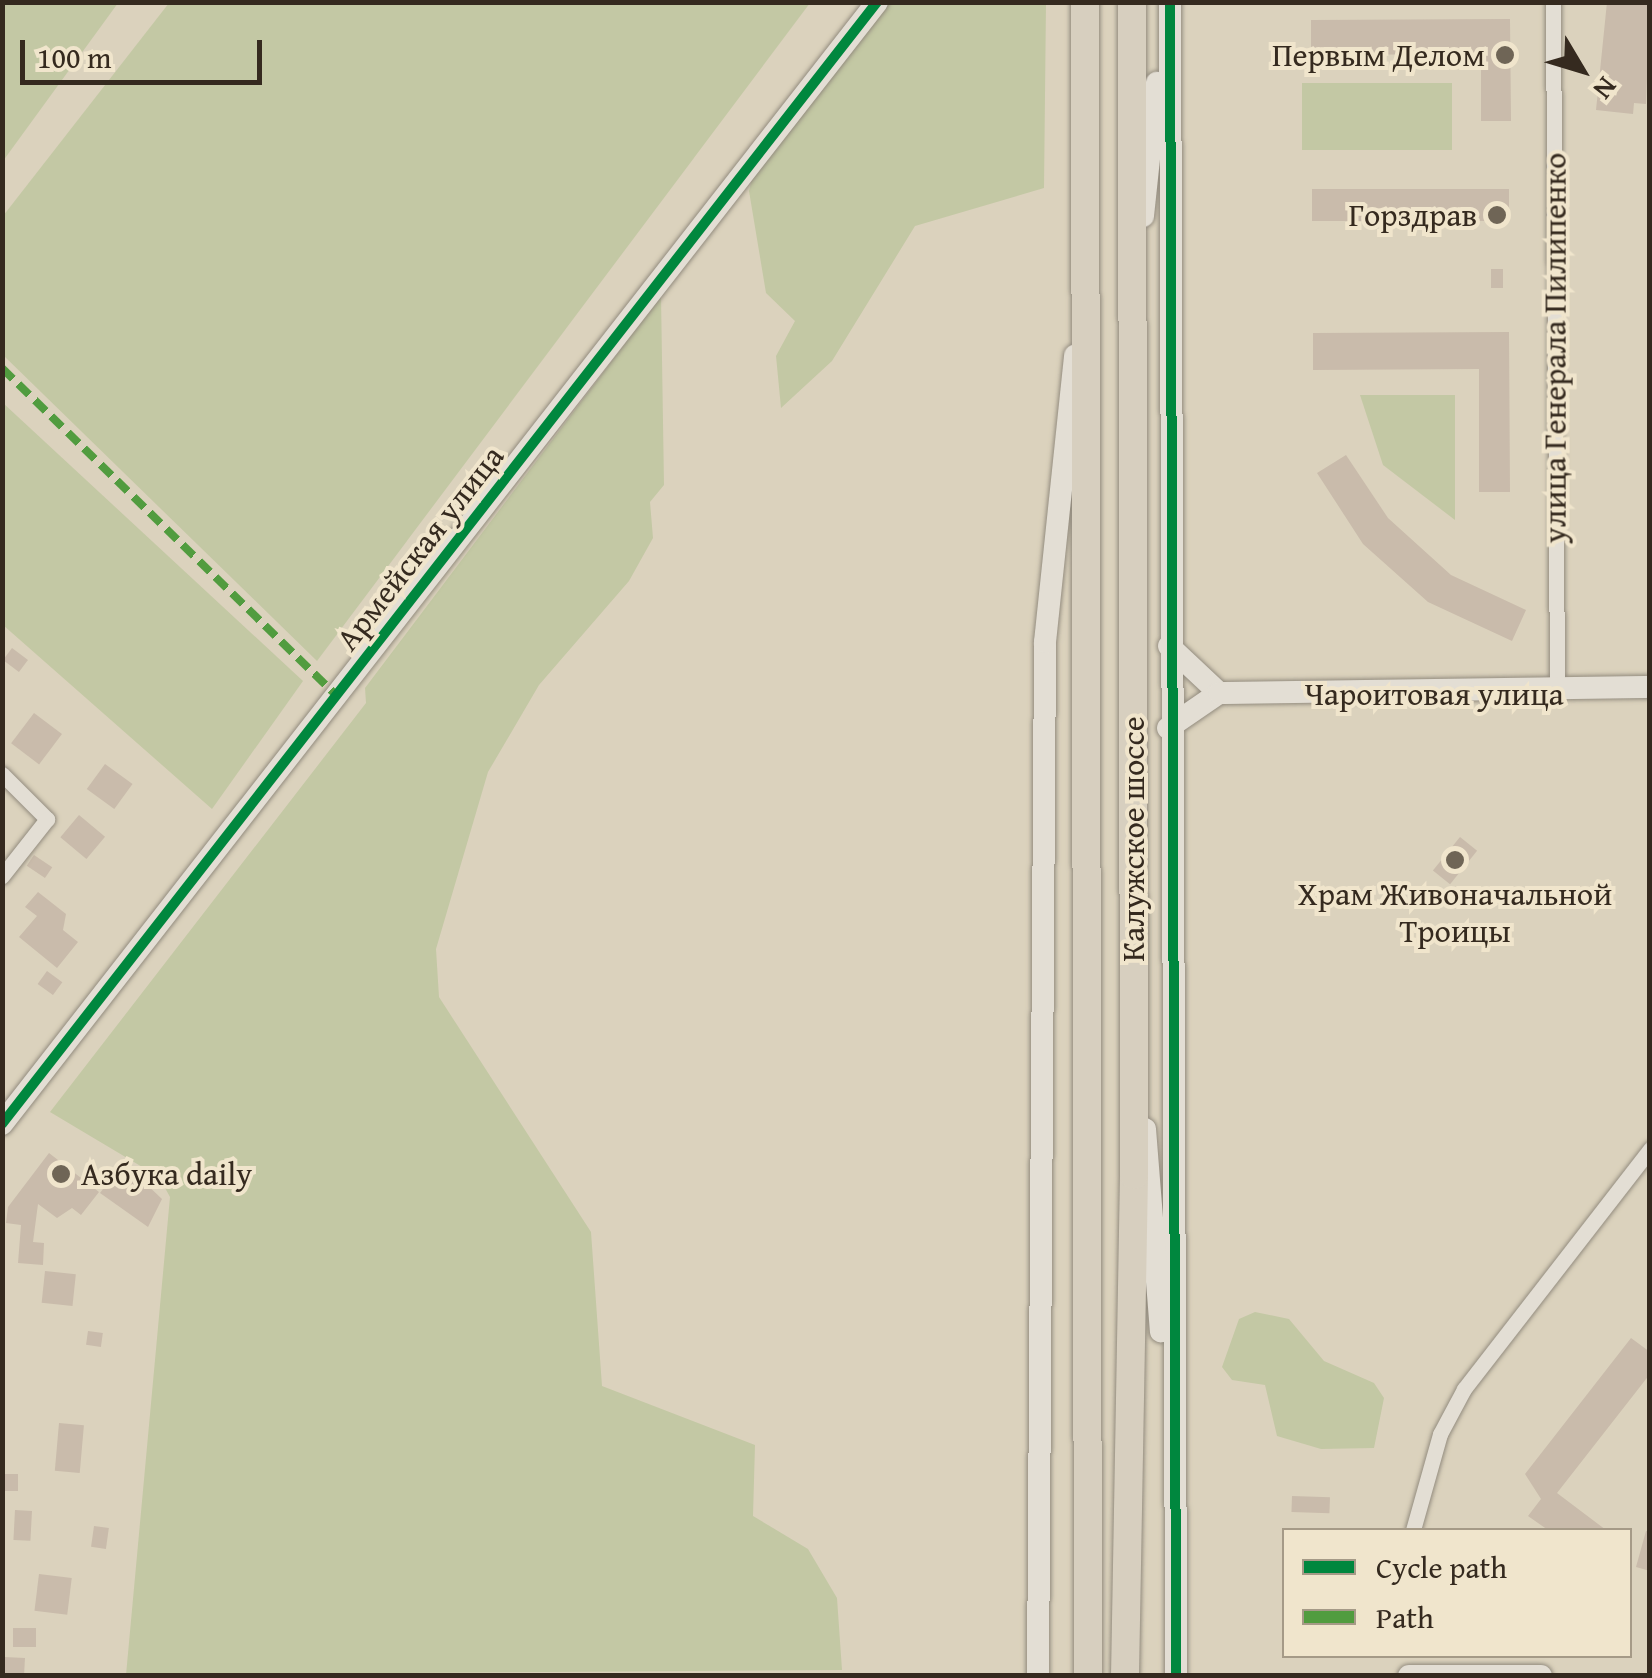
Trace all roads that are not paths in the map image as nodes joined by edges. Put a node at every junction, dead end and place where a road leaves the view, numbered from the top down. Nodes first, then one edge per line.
1 (877, 2) edge
2 (1085, 2) edge
3 (1132, 2) edge
4 (1167, 2) edge
5 (1553, 2) edge
6 (1087, 243) junction
7 (1132, 324) junction
8 (1168, 646) junction
9 (1650, 687) edge
10 (1219, 693) junction
11 (1556, 694) junction
12 (1168, 728) junction
13 (2, 774) edge
14 (2, 876) edge
15 (1134, 968) junction
16 (2, 1124) edge
17 (1650, 1149) edge
18 (1414, 1528) edge
19 (1176, 1539) junction
20 (1038, 1676) edge
21 (1088, 1676) edge
22 (1125, 1676) edge
23 (1176, 1676) edge
24 (1408, 1676) edge
25 (1541, 1676) edge

1 - 16 street, Армейская улица
2 - 6 highway, Калужское шоссе
3 - 7 highway, Калужское шоссе
4 - 7 street
4 - 8 street
5 - 11 street, улица Генерала Пилипенко
6 - 20 street
6 - 21 highway, Калужское шоссе
7 - 15 highway, Калужское шоссе
8 - 10 street
8 - 12 street
9 - 11 street, Чароитовая улица
10 - 11 street, Чароитовая улица
10 - 12 street
12 - 19 street
13 - 14 street
15 - 19 street
15 - 22 highway, Калужское шоссе
17 - 18 street
19 - 23 street
24 - 25 street

